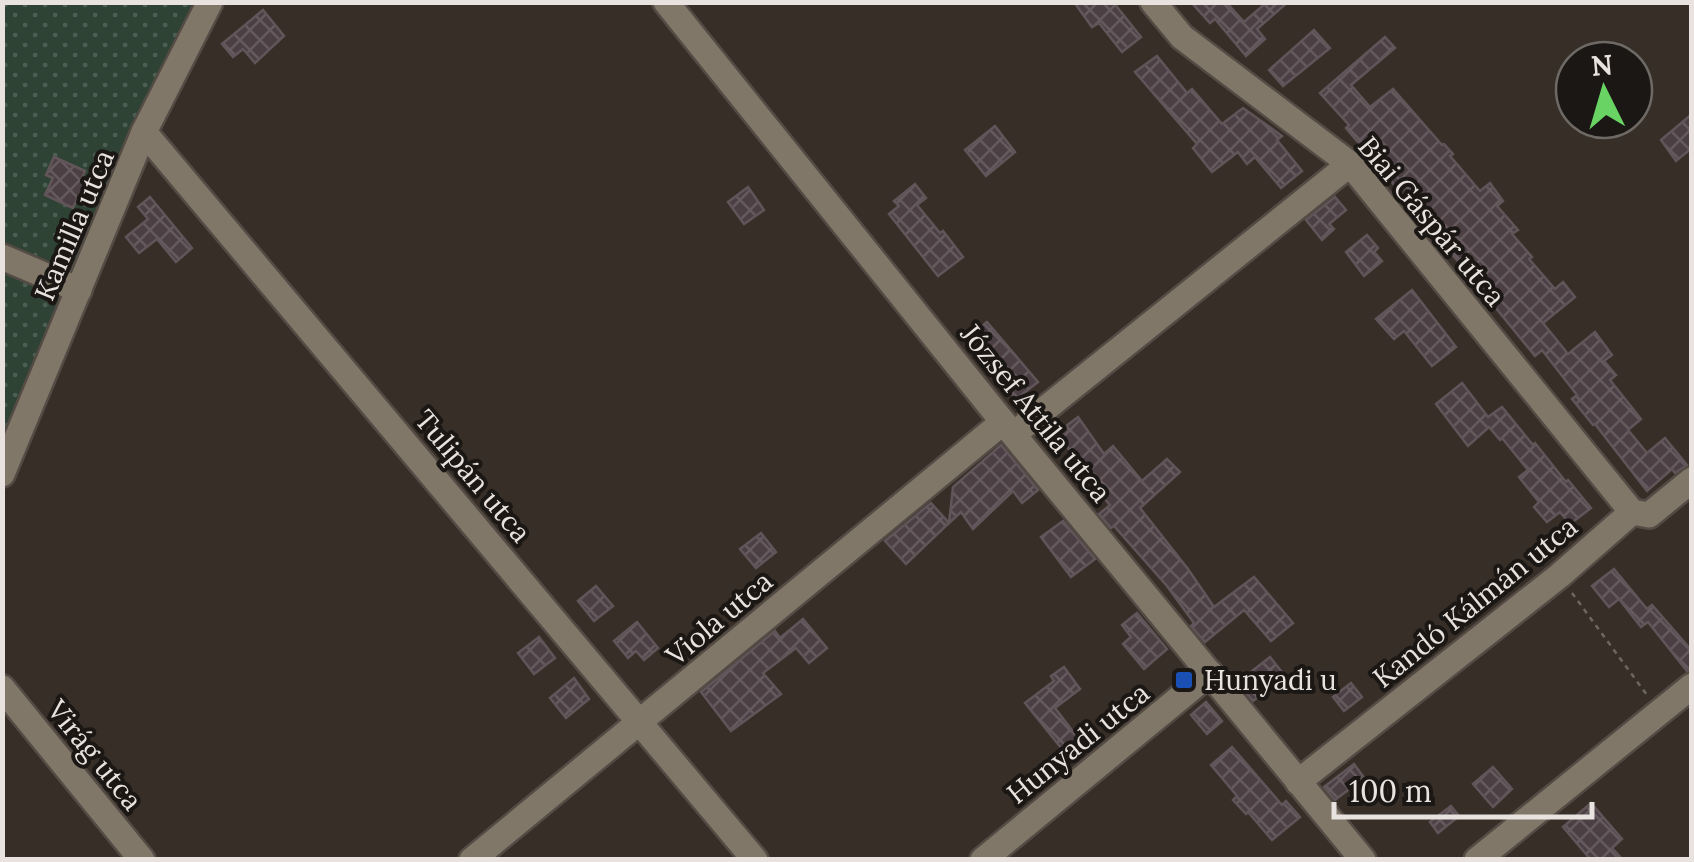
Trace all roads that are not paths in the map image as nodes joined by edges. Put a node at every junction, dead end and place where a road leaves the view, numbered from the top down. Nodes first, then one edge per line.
1 (210, 2) edge
2 (1153, 2) edge
3 (674, 5) edge
4 (144, 132) junction
5 (1350, 164) junction
6 (2, 257) edge
7 (79, 290) junction
8 (1009, 428) junction
9 (2, 474) edge
10 (1692, 480) edge
11 (1632, 512) junction
12 (1210, 673) junction
13 (1692, 686) edge
14 (2, 688) edge
15 (640, 721) junction
16 (1298, 782) junction
17 (995, 856) edge
18 (142, 860) edge
19 (472, 860) edge
20 (755, 860) edge
21 (1363, 860) edge
22 (1478, 860) edge

1 - 4 street, Kamilla utca
2 - 5 street, Biai Gáspár utca
3 - 8 street, József Attila utca
4 - 7 street, Kamilla utca
4 - 15 street, Tulipán utca
5 - 8 street, Viola utca
5 - 11 street, Biai Gáspár utca
6 - 7 street
7 - 9 street, Kamilla utca
8 - 12 street, József Attila utca
8 - 15 street, Viola utca
10 - 11 street, Kandó Kálmán utca
11 - 16 street, Kandó Kálmán utca
12 - 16 street, József Attila utca
12 - 17 street, Hunyadi utca
13 - 22 street
14 - 18 street, Virág utca
15 - 19 street, Viola utca
15 - 20 street, Tulipán utca
16 - 21 street, József Attila utca

